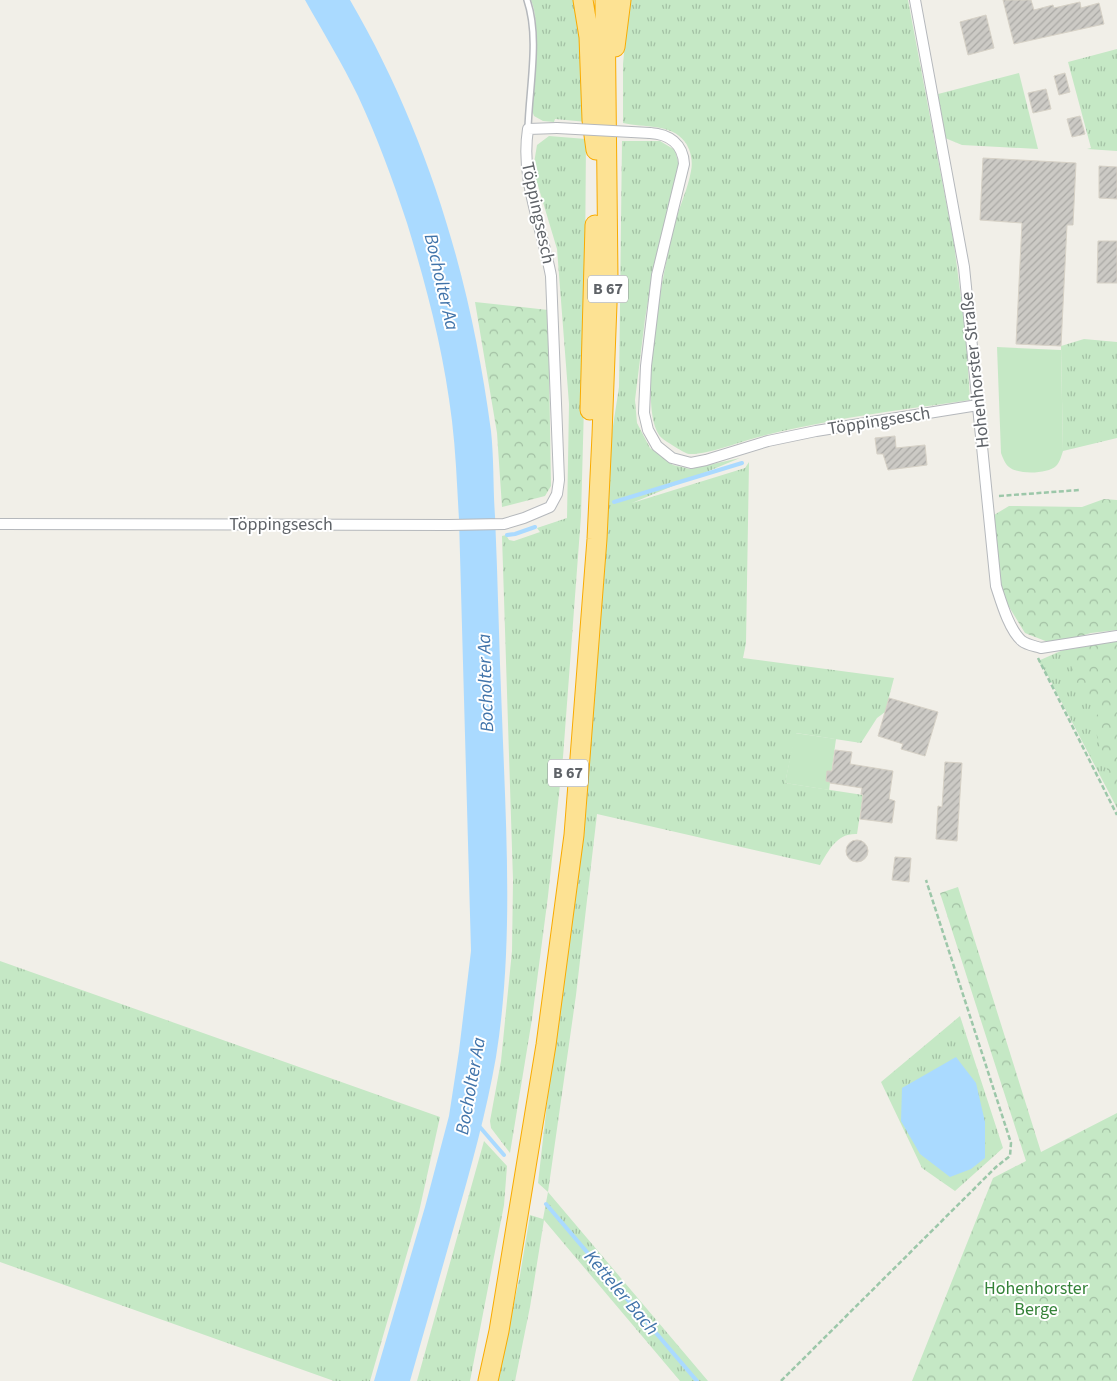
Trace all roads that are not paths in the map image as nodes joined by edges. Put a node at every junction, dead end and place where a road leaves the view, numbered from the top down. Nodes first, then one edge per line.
1 (528, 0) edge
2 (583, 0) edge
3 (596, 0) edge
4 (605, 0) edge
5 (621, 0) edge
6 (915, 0) edge
7 (606, 115) junction
8 (528, 129) junction
9 (597, 158) junction
10 (978, 405) junction
11 (0, 524) edge
12 (1117, 636) edge
13 (478, 1381) edge
14 (488, 1381) edge

1 - 8 lane
2 - 9 highway, B 67
3 - 9 highway, B 67
4 - 7 highway, B 67
5 - 7 highway, B 67
6 - 10 street, Hohenhorster Straße
7 - 14 highway, B 67
8 - 10 street, Töppingsesch, bridge
8 - 11 street, Töppingsesch
9 - 13 highway, B 67
10 - 12 street, Hohenhorster Straße

